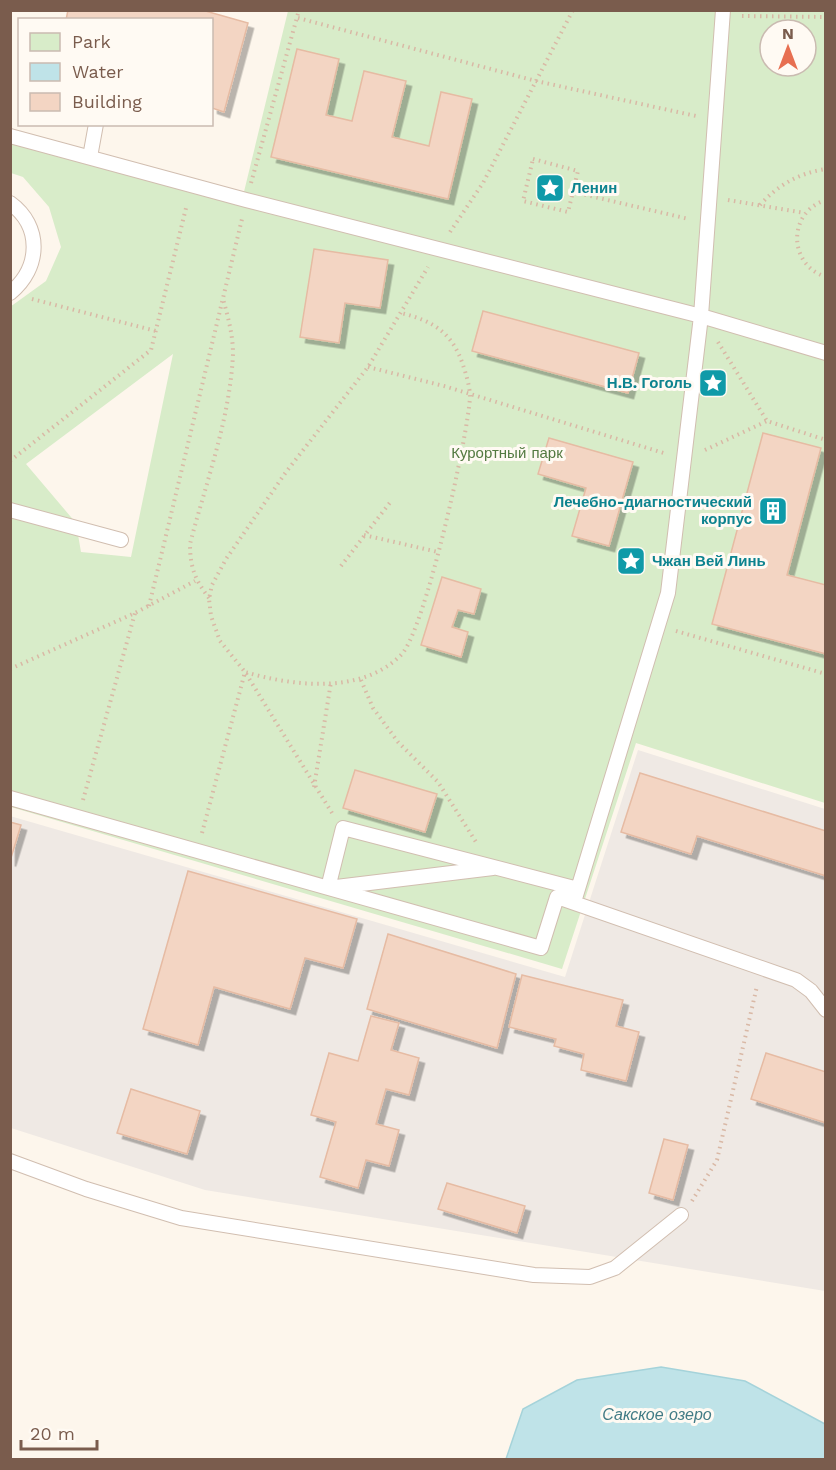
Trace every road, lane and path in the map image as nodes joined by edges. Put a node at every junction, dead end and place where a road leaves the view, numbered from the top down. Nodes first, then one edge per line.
1 (299, 10) edge
2 (573, 10) edge
3 (817, 10) edge
4 (722, 13) edge
5 (817, 17) junction
6 (825, 17) edge
7 (298, 18) junction
8 (536, 81) junction
9 (715, 121) junction
10 (96, 126) edge
11 (10, 136) edge
12 (90, 157) junction
13 (825, 169) edge
14 (192, 186) junction
15 (573, 192) junction
16 (709, 197) junction
17 (825, 200) edge
18 (246, 201) junction
19 (10, 203) edge
20 (760, 205) junction
21 (804, 213) junction
22 (707, 223) junction
23 (439, 248) junction
24 (825, 277) edge
25 (16, 295) edge
26 (223, 298) junction
27 (401, 313) junction
28 (701, 316) junction
29 (156, 331) junction
30 (825, 353) edge
31 (368, 367) junction
32 (470, 394) junction
33 (767, 421) junction
34 (825, 438) edge
35 (686, 459) junction
36 (10, 461) edge
37 (392, 500) dead end
38 (10, 510) edge
39 (364, 535) junction
40 (121, 540) dead end
41 (438, 552) junction
42 (341, 566) dead end
43 (195, 581) junction
44 (209, 599) junction
45 (149, 606) junction
46 (135, 613) junction
47 (658, 626) junction
48 (10, 669) edge
49 (245, 672) junction
50 (825, 674) edge
51 (361, 680) junction
52 (332, 682) junction
53 (314, 788) junction
54 (10, 798) edge
55 (78, 818) junction
56 (343, 828) junction
57 (197, 851) junction
58 (493, 868) junction
59 (327, 888) junction
60 (576, 896) junction
61 (761, 968) junction
62 (825, 1010) edge
63 (10, 1161) edge
64 (681, 1215) joint

1 - 7 path
2 - 8 path
3 - 5 path
4 - 5 path
4 - 9 lane
5 - 6 path
7 - 8 path
7 - 18 path
8 - 9 path
8 - 23 path
9 - 16 lane
10 - 12 lane
11 - 12 lane
12 - 14 lane
13 - 20 path
14 - 18 lane
14 - 29 path
15 - 15 path
15 - 22 path
16 - 20 path
16 - 22 lane
17 - 21 path
18 - 23 lane
18 - 26 path
19 - 25 lane
20 - 21 path
21 - 24 path
22 - 28 lane
23 - 27 path
23 - 28 lane
25 - 29 path
26 - 43 path
26 - 45 path
27 - 31 path
27 - 32 path
28 - 30 lane
28 - 33 path
28 - 35 lane
29 - 36 path
31 - 32 path
31 - 44 path
32 - 35 path
32 - 41 path
33 - 34 path
33 - 35 path
35 - 47 lane
37 - 39 path
38 - 40 lane
39 - 41 path
39 - 42 path
41 - 51 path
43 - 44 path
43 - 45 path
44 - 49 path
45 - 46 path
46 - 48 path
46 - 55 path
47 - 50 path
47 - 60 lane
49 - 52 path
49 - 53 path
49 - 57 path
51 - 52 path
51 - 58 path
52 - 53 path
53 - 56 path
54 - 55 lane
55 - 57 lane
56 - 58 lane
56 - 59 lane
57 - 59 lane
58 - 59 lane
58 - 60 lane
59 - 60 lane
60 - 61 lane
61 - 62 lane
61 - 64 path
63 - 64 lane

